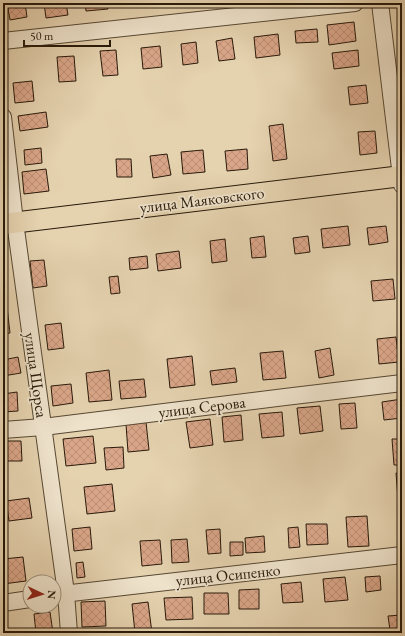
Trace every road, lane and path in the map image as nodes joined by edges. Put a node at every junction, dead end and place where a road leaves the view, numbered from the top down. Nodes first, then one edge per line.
1 (355, 3) edge
2 (380, 3) edge
3 (3, 41) edge
4 (3, 117) edge
5 (402, 179) edge
6 (9, 223) edge
7 (402, 384) edge
8 (43, 427) junction
9 (3, 430) edge
10 (402, 555) edge
11 (58, 574) edge
12 (62, 594) edge
13 (22, 600) edge
14 (3, 602) edge
15 (62, 603) edge
16 (69, 633) edge

1 - 3 street
2 - 5 street
4 - 6 street, улица Щорса
5 - 6 main road, улица Маяковского
6 - 8 street, улица Щорса
7 - 8 street, улица Серова
8 - 9 street, улица Серова
8 - 11 street, улица Щорса
10 - 12 street, улица Осипенко
13 - 14 street
15 - 16 street, улица Щорса

